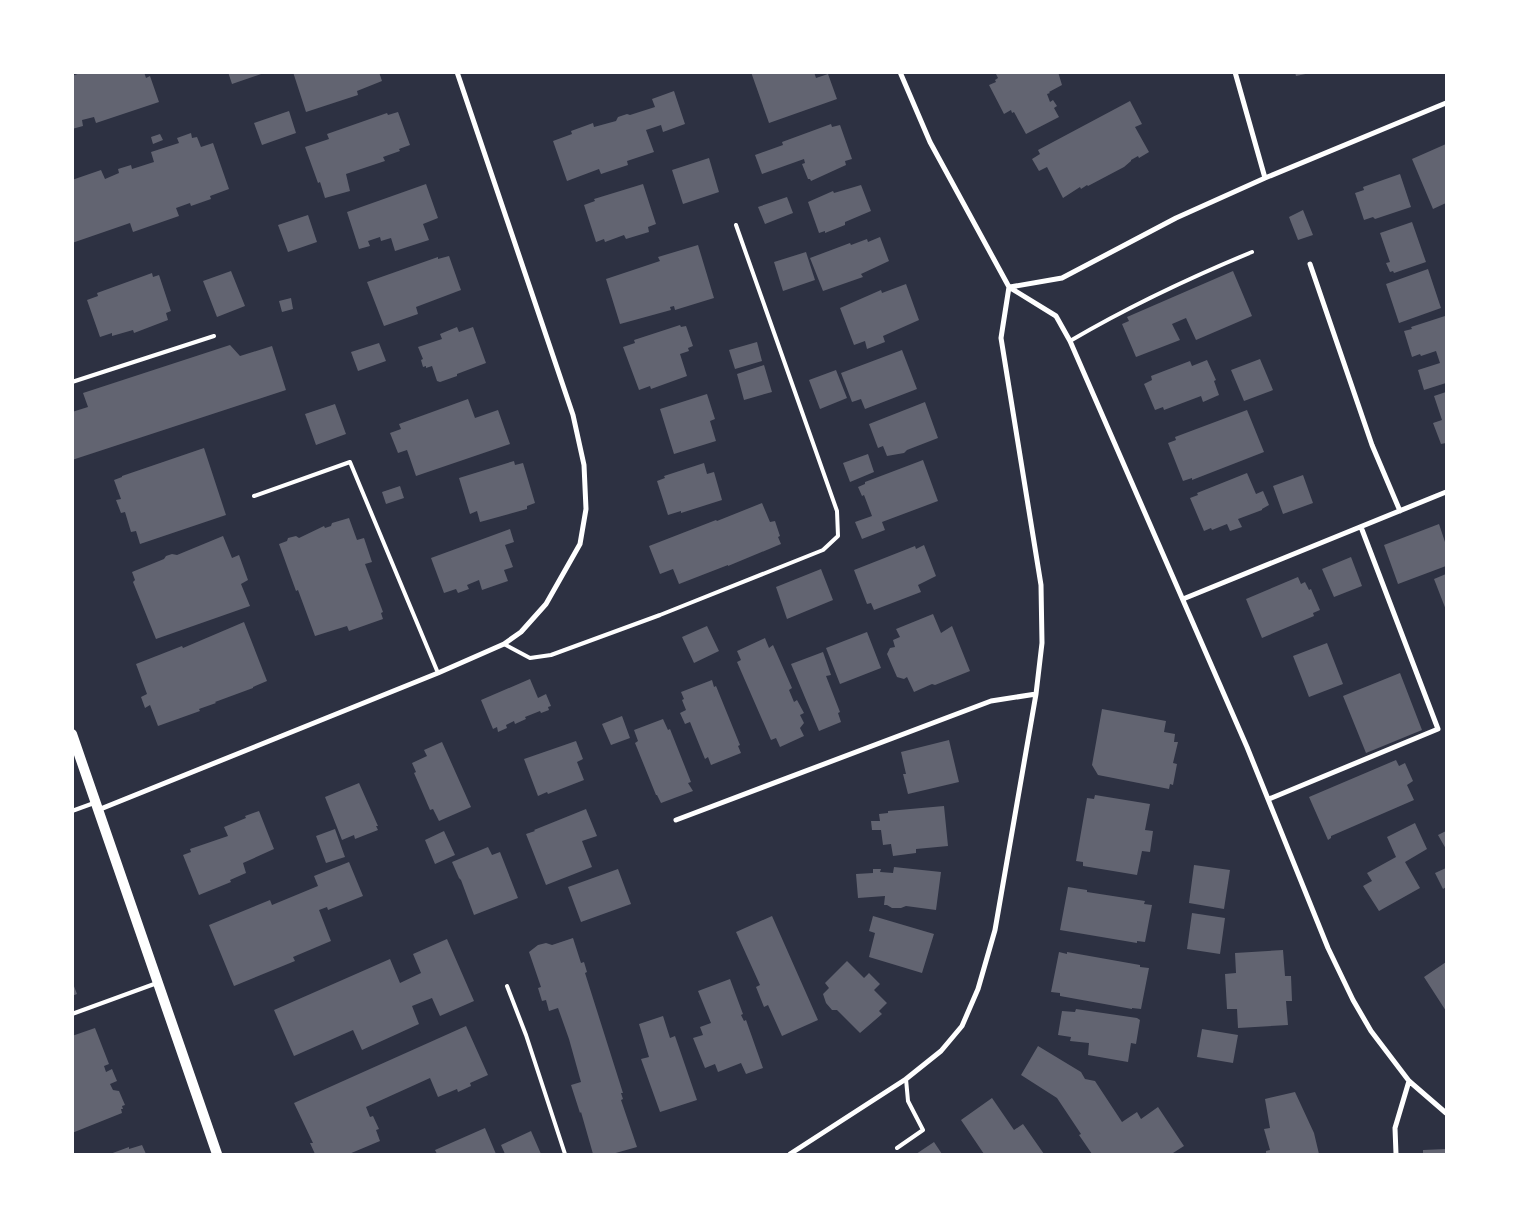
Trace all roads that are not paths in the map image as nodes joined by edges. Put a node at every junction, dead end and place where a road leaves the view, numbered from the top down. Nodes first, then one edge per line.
1 (457, 72) edge
2 (900, 72) edge
3 (1235, 72) edge
4 (1446, 103) edge
5 (1265, 178) junction
6 (736, 226) dead end
7 (1252, 252) dead end
8 (1310, 264) dead end
9 (1009, 288) junction
10 (214, 336) dead end
11 (1070, 341) junction
12 (72, 382) edge
13 (1446, 492) edge
14 (254, 496) dead end
15 (1400, 511) junction
16 (1361, 527) junction
17 (1183, 599) junction
18 (504, 644) junction
19 (438, 673) junction
20 (1036, 694) junction
21 (72, 734) edge
22 (1269, 799) junction
23 (97, 806) junction
24 (72, 811) edge
25 (676, 820) dead end
26 (158, 983) junction
27 (506, 986) dead end
28 (72, 1014) edge
29 (906, 1079) junction
30 (1409, 1081) junction
31 (1446, 1113) edge
32 (897, 1148) dead end
33 (216, 1154) edge
34 (565, 1154) edge
35 (790, 1154) edge
36 (1396, 1154) edge

1 - 18 street
2 - 9 street
3 - 5 street
4 - 5 street
5 - 9 street
6 - 18 lane
7 - 11 lane
8 - 15 street
9 - 11 street
9 - 20 street
10 - 12 lane
11 - 17 street
13 - 15 street
14 - 19 lane
15 - 16 street
16 - 17 street
16 - 22 street
17 - 22 street
18 - 19 street
19 - 23 street
20 - 25 street
20 - 29 street
21 - 23 main road
22 - 30 street
23 - 24 lane
23 - 26 main road
26 - 28 lane
26 - 33 main road
27 - 34 lane
29 - 32 lane
29 - 35 street
30 - 31 street
30 - 36 street

